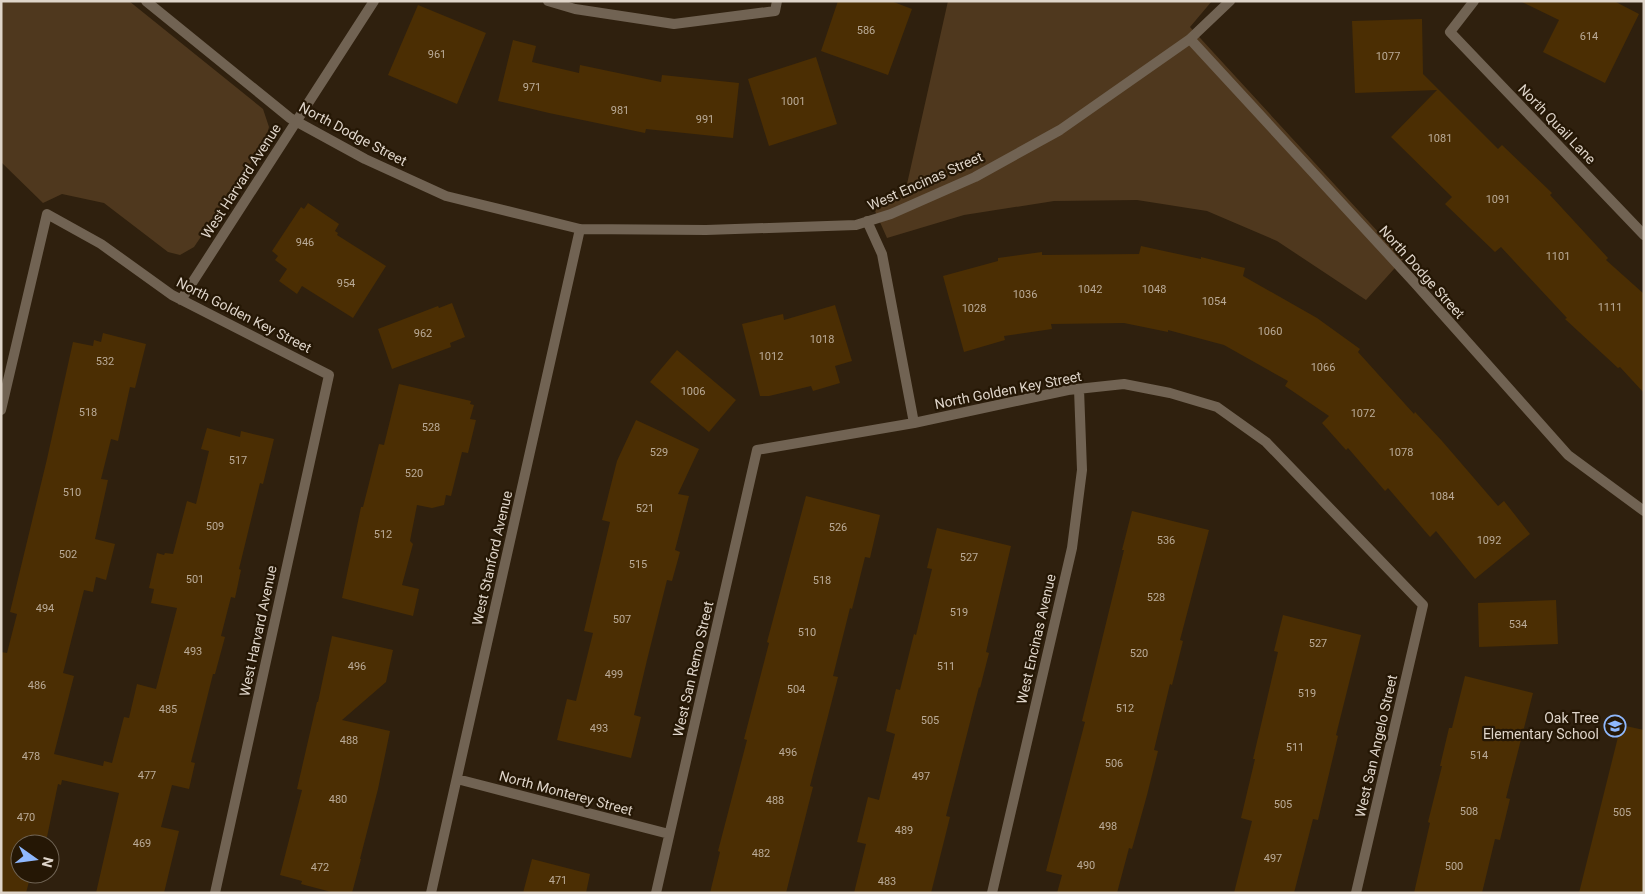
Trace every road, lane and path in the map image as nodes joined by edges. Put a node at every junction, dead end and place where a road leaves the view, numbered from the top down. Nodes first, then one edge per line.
1 (146, 1) edge
2 (374, 1) edge
3 (548, 1) edge
4 (1230, 1) edge
5 (1474, 1) edge
6 (776, 6) edge
7 (1190, 39) junction
8 (296, 121) junction
9 (867, 222) junction
10 (580, 229) junction
11 (1644, 235) edge
12 (181, 300) junction
13 (329, 375) joint
14 (1079, 388) junction
15 (1, 410) edge
16 (914, 423) junction
17 (757, 450) joint
18 (1644, 511) edge
19 (1423, 605) joint
20 (457, 779) junction
21 (669, 834) junction
22 (214, 893) edge
23 (431, 893) edge
24 (656, 893) edge
25 (992, 893) edge
26 (1356, 893) edge

1 - 8 street, North Dodge Street
2 - 8 street, West Harvard Avenue
3 - 6 street
4 - 7 street, West Encinas Street
5 - 11 street, North Quail Lane
7 - 9 street, West Encinas Street
7 - 18 street, North Dodge Street
8 - 10 street, North Dodge Street
8 - 12 street, West Harvard Avenue
9 - 10 street, West Encinas Street
9 - 16 street
10 - 20 street, West Stanford Avenue
12 - 13 street, North Golden Key Street
12 - 15 street, North Golden Key Street
13 - 22 street, West Harvard Avenue
14 - 16 street, North Golden Key Street
14 - 19 street, North Golden Key Street
14 - 25 street, West Encinas Avenue
16 - 17 street, North Golden Key Street
17 - 21 street, West San Remo Street
19 - 26 street, West San Angelo Street
20 - 21 street, North Monterey Street
20 - 23 street, West Stanford Avenue
21 - 24 street, West San Remo Street

